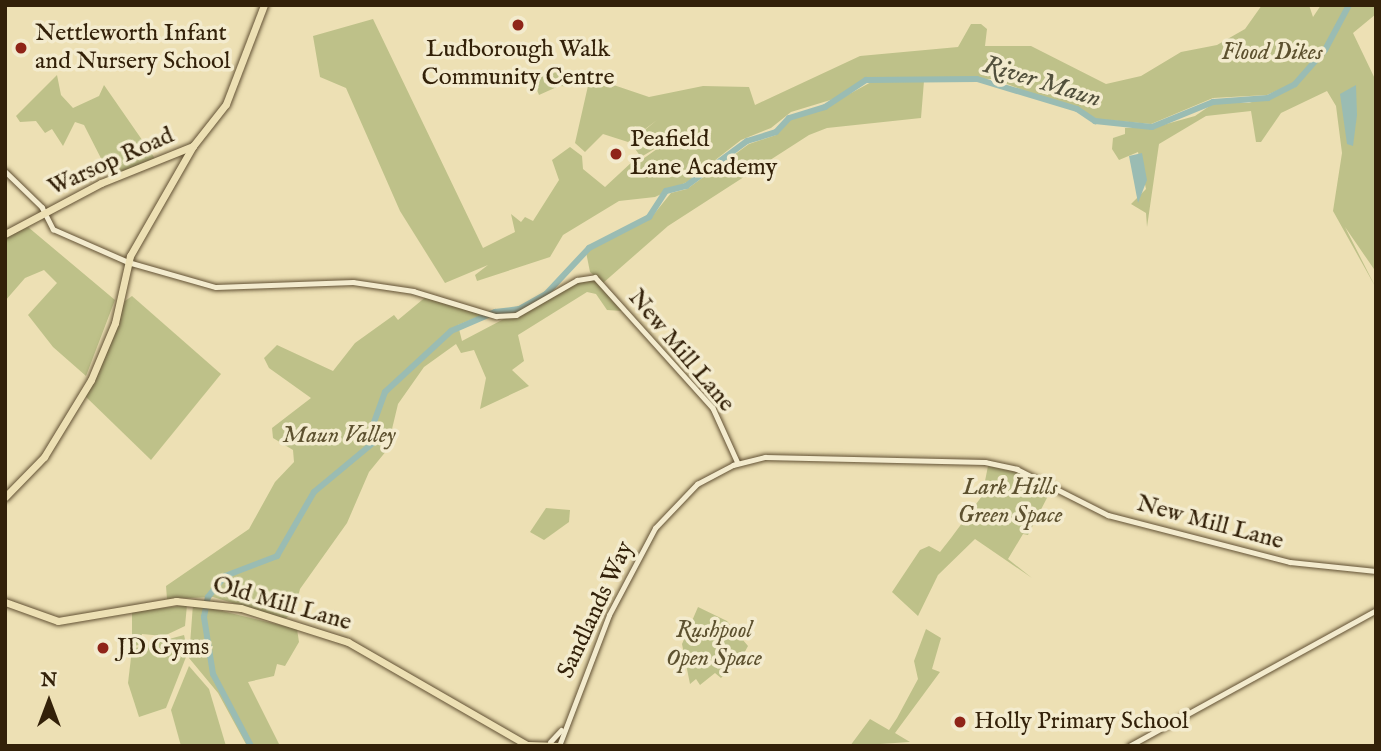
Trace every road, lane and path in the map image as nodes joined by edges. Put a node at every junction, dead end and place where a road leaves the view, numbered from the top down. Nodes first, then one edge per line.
1 (264, 5) edge
2 (193, 146) junction
3 (5, 171) edge
4 (44, 214) junction
5 (5, 233) edge
6 (128, 262) junction
7 (738, 463) junction
8 (5, 497) edge
9 (1376, 571) edge
10 (5, 602) edge
11 (1376, 610) edge
12 (561, 729) junction
13 (547, 744) edge
14 (528, 745) edge
15 (559, 746) edge
16 (1129, 746) edge

1 - 2 main road
2 - 4 main road, Warsop Road
2 - 6 main road
3 - 4 street, New Mill Lane
4 - 5 main road, Warsop Road
4 - 6 street, New Mill Lane
6 - 7 street, New Mill Lane
6 - 8 main road
7 - 9 street, New Mill Lane
7 - 12 street, Sandlands Way
10 - 14 main road, Old Mill Lane
11 - 16 main road
12 - 13 street
12 - 15 street
13 - 14 main road, Old Mill Lane
13 - 15 main road, Old Mill Lane

